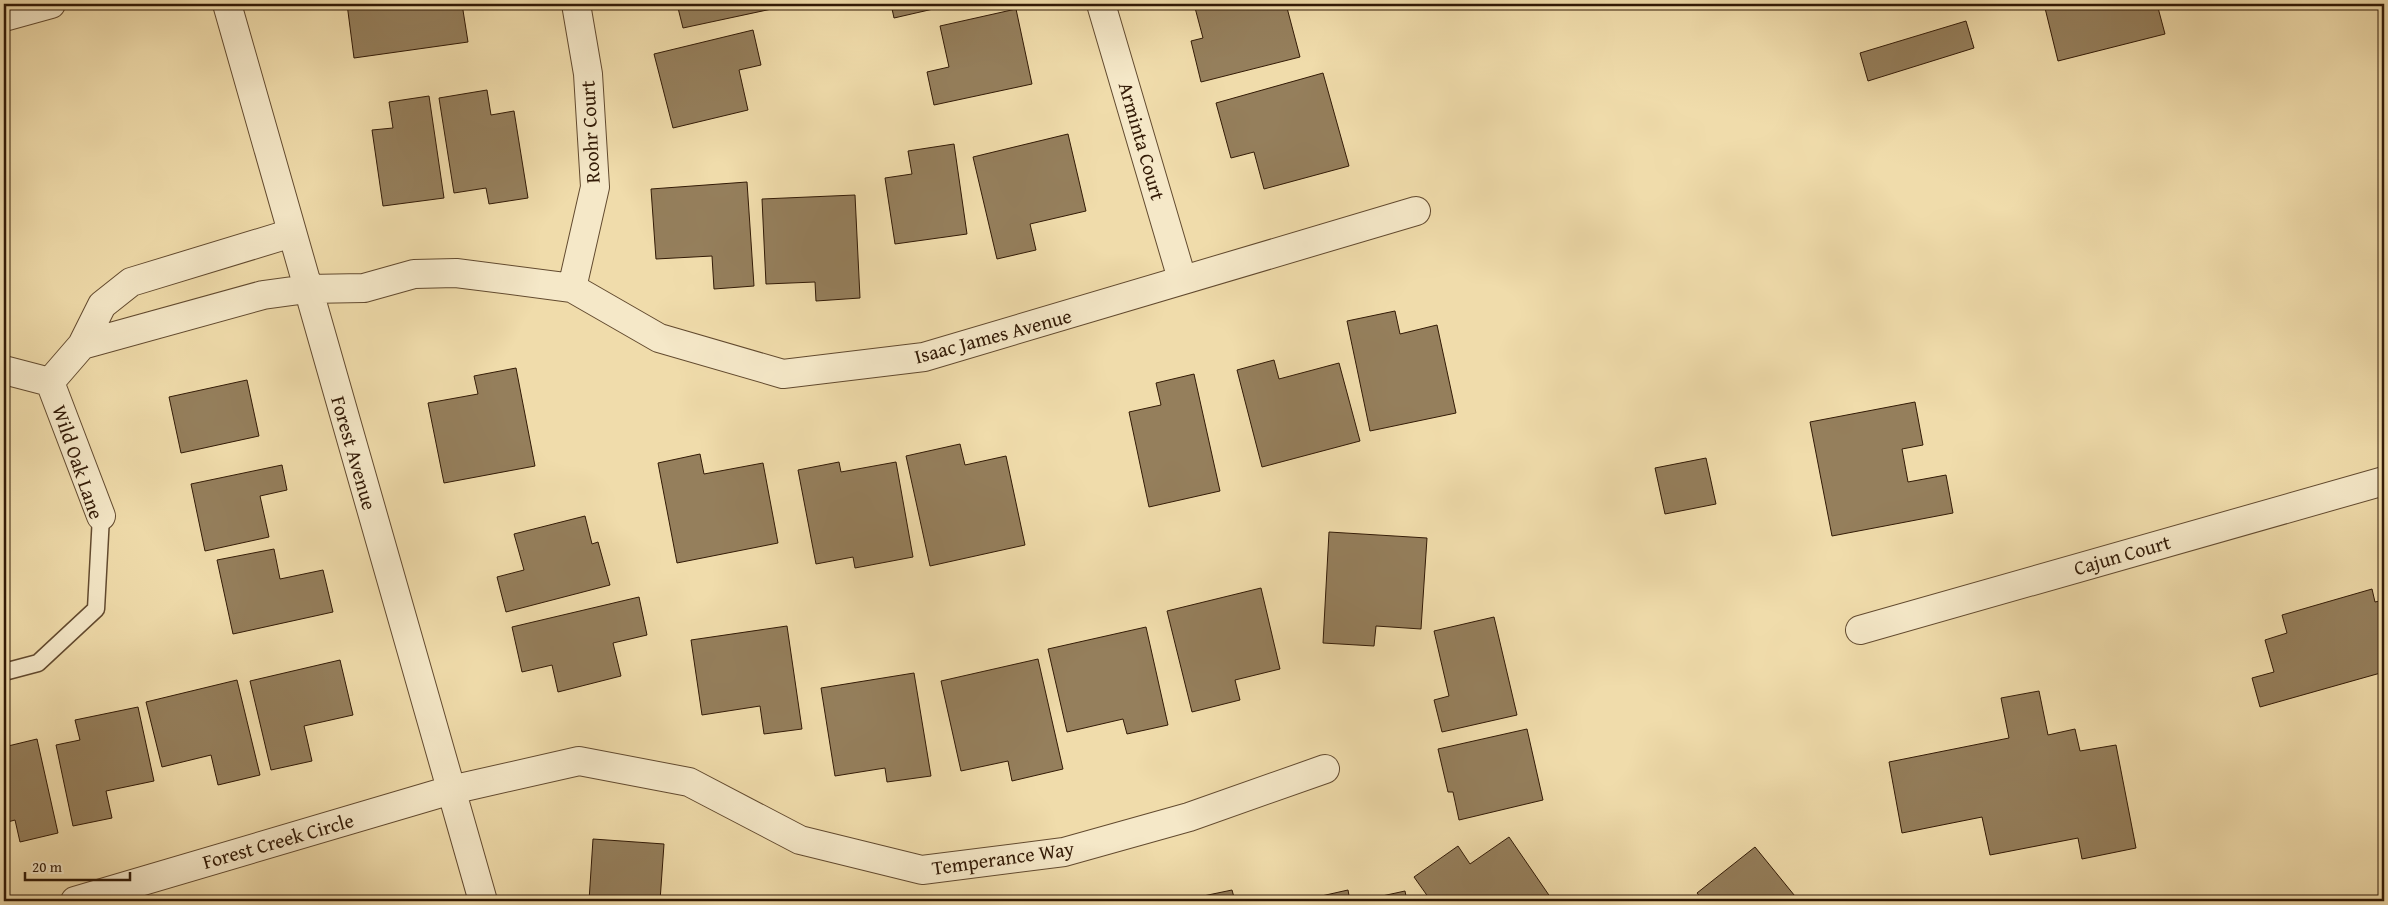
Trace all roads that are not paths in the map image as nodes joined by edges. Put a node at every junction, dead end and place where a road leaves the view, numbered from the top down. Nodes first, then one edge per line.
1 (51, 4) edge
2 (227, 4) edge
3 (576, 4) edge
4 (1102, 4) edge
5 (4, 18) edge
6 (1416, 211) dead end
7 (292, 233) junction
8 (1182, 279) junction
9 (572, 288) junction
10 (307, 289) junction
11 (82, 345) junction
12 (4, 370) edge
13 (50, 382) junction
14 (2384, 481) edge
15 (101, 516) joint
16 (1860, 630) dead end
17 (4, 672) edge
18 (1325, 769) dead end
19 (451, 790) junction
20 (75, 901) edge
21 (483, 901) edge

1 - 5 street
2 - 7 street, Forest Avenue
3 - 9 street, Roohr Court
4 - 8 street, Arminta Court
6 - 8 street, Isaac James Avenue
7 - 10 street, Forest Avenue
7 - 11 street, Wild Oak Lane
8 - 9 street, Isaac James Avenue
9 - 10 street, Isaac James Avenue
10 - 11 street
10 - 19 street, Forest Avenue
11 - 13 street, Wild Oak Lane
12 - 13 street, Wild Oak Lane
13 - 15 street, Wild Oak Lane
14 - 16 street, Cajun Court
15 - 17 lane, Wild Oak Lane
18 - 19 street, Temperance Way
19 - 20 street, Forest Creek Circle
19 - 21 street, Forest Avenue

